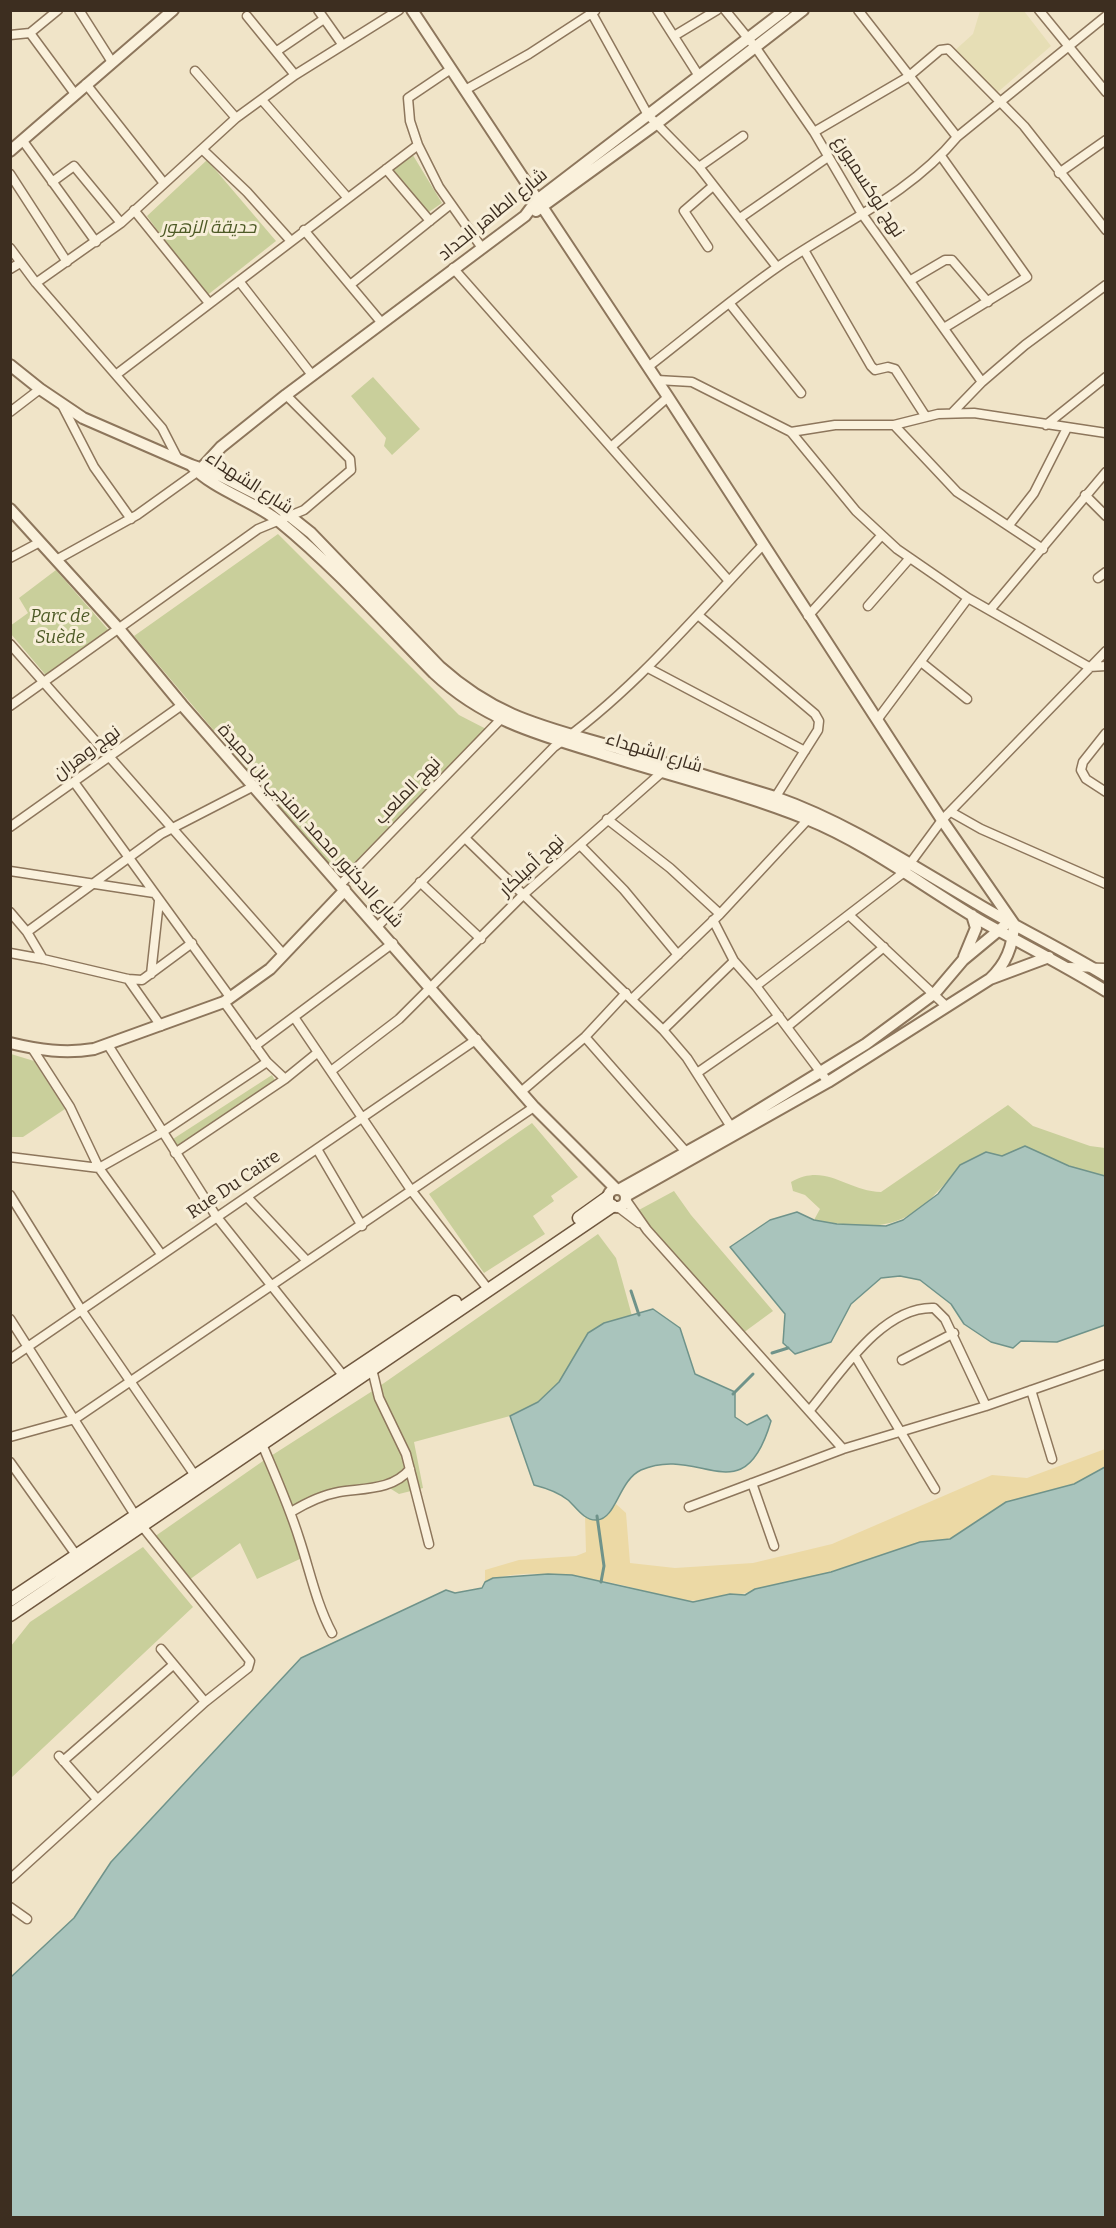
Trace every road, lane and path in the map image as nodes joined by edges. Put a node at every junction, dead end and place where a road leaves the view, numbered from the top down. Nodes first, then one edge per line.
1 (58, 10) edge
2 (79, 10) edge
3 (173, 10) edge
4 (318, 10) edge
5 (399, 10) edge
6 (412, 10) edge
7 (657, 10) edge
8 (717, 10) edge
9 (725, 10) edge
10 (803, 10) edge
11 (858, 10) edge
12 (1039, 10) edge
13 (593, 11) edge
14 (784, 11) edge
15 (247, 16) dead end
16 (1106, 16) edge
17 (324, 19) junction
18 (30, 33) junction
19 (10, 36) edge
20 (674, 36) junction
21 (753, 43) junction
22 (342, 44) junction
23 (1066, 45) junction
24 (277, 51) junction
25 (112, 62) junction
26 (451, 69) junction
27 (195, 70) dead end
28 (295, 75) junction
29 (699, 76) junction
30 (908, 77) junction
31 (86, 84) junction
32 (465, 90) junction
33 (1106, 92) edge
34 (75, 94) junction
35 (262, 100) junction
36 (1001, 101) junction
37 (648, 116) junction
38 (236, 118) junction
39 (656, 124) junction
40 (814, 132) junction
41 (743, 136) dead end
42 (957, 137) junction
43 (1106, 140) edge
44 (15, 145) edge
45 (417, 145) junction
46 (203, 150) junction
47 (941, 156) junction
48 (828, 157) junction
49 (699, 167) junction
50 (387, 169) junction
51 (1059, 172) junction
52 (10, 174) edge
53 (52, 182) junction
54 (163, 182) junction
55 (713, 186) junction
56 (347, 197) junction
57 (451, 204) junction
58 (539, 204) junction
59 (134, 210) junction
60 (862, 214) junction
61 (740, 218) junction
62 (430, 221) junction
63 (121, 223) junction
64 (304, 230) junction
65 (1106, 230) edge
66 (290, 240) junction
67 (96, 242) junction
68 (708, 247) dead end
69 (10, 248) edge
70 (482, 248) junction
71 (804, 249) junction
72 (67, 262) junction
73 (20, 263) junction
74 (777, 267) junction
75 (453, 268) junction
76 (10, 269) edge
77 (911, 279) junction
78 (239, 281) junction
79 (36, 283) junction
80 (350, 285) junction
81 (1106, 285) edge
82 (988, 302) junction
83 (209, 303) junction
84 (730, 304) junction
85 (381, 322) junction
86 (944, 328) junction
87 (10, 365) edge
88 (648, 367) junction
89 (117, 374) junction
90 (312, 375) junction
91 (1106, 377) edge
92 (657, 380) junction
93 (982, 382) junction
94 (40, 389) junction
95 (801, 393) dead end
96 (286, 395) junction
97 (668, 397) junction
98 (62, 405) junction
99 (10, 412) edge
100 (953, 412) junction
101 (926, 417) junction
102 (894, 425) junction
103 (1046, 425) junction
104 (1066, 428) junction
105 (791, 432) junction
106 (1106, 434) edge
107 (612, 447) junction
108 (178, 459) junction
109 (196, 468) junction
110 (1106, 472) edge
111 (1085, 495) junction
112 (10, 509) edge
113 (290, 515) junction
114 (1106, 516) edge
115 (131, 519) junction
116 (277, 520) junction
117 (1009, 525) junction
118 (881, 536) junction
119 (40, 542) junction
120 (762, 546) junction
121 (1043, 549) junction
122 (10, 558) edge
123 (909, 559) junction
124 (56, 560) junction
125 (729, 581) junction
126 (968, 597) junction
127 (868, 606) dead end
128 (990, 610) junction
129 (698, 615) junction
130 (808, 616) junction
131 (119, 629) junction
132 (10, 644) edge
133 (1106, 651) edge
134 (921, 662) junction
135 (1106, 666) edge
136 (1089, 667) junction
137 (648, 668) junction
138 (45, 681) junction
139 (468, 697) junction
140 (967, 699) dead end
141 (182, 705) junction
142 (10, 706) edge
143 (500, 720) junction
144 (877, 720) junction
145 (1106, 733) edge
146 (573, 735) junction
147 (562, 742) junction
148 (805, 751) junction
149 (110, 756) junction
150 (661, 772) junction
151 (74, 782) junction
152 (254, 786) junction
153 (1106, 792) edge
154 (773, 801) junction
155 (811, 815) junction
156 (946, 816) junction
157 (607, 819) junction
158 (10, 827) edge
159 (172, 827) junction
160 (465, 838) junction
161 (580, 845) junction
162 (130, 857) junction
163 (907, 868) junction
164 (10, 871) edge
165 (420, 882) junction
166 (92, 884) junction
167 (1106, 884) edge
168 (342, 888) junction
169 (523, 896) junction
170 (157, 897) junction
171 (10, 912) edge
172 (720, 914) junction
173 (849, 915) junction
174 (972, 915) junction
175 (713, 920) junction
176 (1011, 923) junction
177 (377, 927) junction
178 (999, 930) junction
179 (27, 932) junction
180 (1014, 938) junction
181 (481, 939) junction
182 (192, 944) junction
183 (393, 944) junction
184 (884, 947) junction
185 (10, 953) edge
186 (283, 954) junction
187 (678, 955) junction
188 (1049, 957) junction
189 (43, 959) junction
190 (963, 960) junction
191 (734, 962) junction
192 (1089, 966) junction
193 (1067, 967) junction
194 (1106, 968) edge
195 (151, 974) junction
196 (1106, 976) edge
197 (128, 979) junction
198 (990, 979) junction
199 (756, 986) junction
200 (432, 989) junction
201 (1106, 991) edge
202 (935, 993) junction
203 (629, 996) junction
204 (227, 1000) junction
205 (946, 1006) junction
206 (779, 1016) junction
207 (294, 1017) junction
208 (161, 1026) junction
209 (787, 1027) junction
210 (663, 1030) junction
211 (585, 1037) junction
212 (477, 1039) junction
213 (10, 1043) edge
214 (108, 1045) junction
215 (255, 1046) junction
216 (32, 1048) junction
217 (317, 1053) junction
218 (267, 1062) junction
219 (331, 1071) junction
220 (698, 1073) junction
221 (825, 1078) junction
222 (285, 1079) junction
223 (522, 1091) junction
224 (534, 1107) junction
225 (362, 1119) junction
226 (734, 1131) junction
227 (161, 1132) junction
228 (316, 1149) junction
229 (175, 1152) junction
230 (686, 1152) junction
231 (10, 1157) edge
232 (99, 1168) junction
233 (411, 1190) junction
234 (10, 1195) edge
235 (247, 1197) junction
236 (617, 1197) junction
237 (216, 1216) junction
238 (362, 1226) junction
239 (161, 1254) junction
240 (307, 1261) junction
241 (271, 1286) junction
242 (486, 1286) junction
243 (82, 1311) junction
244 (10, 1319) edge
245 (954, 1333) junction
246 (29, 1347) junction
247 (855, 1356) junction
248 (10, 1359) edge
249 (902, 1360) dead end
250 (1106, 1364) edge
251 (372, 1369) junction
252 (346, 1380) junction
253 (130, 1383) junction
254 (1031, 1390) junction
255 (986, 1407) junction
256 (810, 1410) junction
257 (75, 1419) junction
258 (902, 1432) junction
259 (10, 1437) edge
260 (262, 1444) junction
261 (843, 1449) junction
262 (1052, 1459) dead end
263 (10, 1462) edge
264 (410, 1469) junction
265 (198, 1481) junction
266 (752, 1483) junction
267 (935, 1489) dead end
268 (689, 1507) dead end
269 (291, 1512) junction
270 (139, 1521) junction
271 (429, 1544) dead end
272 (774, 1546) dead end
273 (81, 1562) junction
274 (10, 1600) edge
275 (10, 1615) edge
276 (332, 1633) dead end
277 (161, 1650) dead end
278 (174, 1665) junction
279 (205, 1702) junction
280 (97, 1799) junction
281 (10, 1878) edge
282 (10, 1907) edge
283 (27, 1919) dead end

1 - 18 street
2 - 25 street
3 - 25 street
4 - 17 street
5 - 22 street
6 - 26 street
7 - 20 street
8 - 20 street
9 - 21 street, نهج لوكسمبورغ
10 - 21 street
11 - 30 street
12 - 23 street
13 - 32 street
13 - 37 street
14 - 21 street, شارع الطاهر الحداد
15 - 24 street
16 - 23 street
17 - 22 street
17 - 24 street
18 - 19 street
18 - 34 street
20 - 29 street
21 - 29 street, شارع الطاهر الحداد
21 - 39 street
21 - 40 street, نهج لوكسمبورغ
22 - 28 street
23 - 33 street
23 - 36 street
24 - 28 street
25 - 31 street
26 - 32 street
26 - 45 street
27 - 38 street
28 - 35 street
29 - 37 street, شارع الطاهر الحداد
30 - 36 street
30 - 40 street
30 - 42 street
31 - 34 street
31 - 54 street
32 - 58 street
34 - 44 street
35 - 38 street
35 - 56 street
36 - 42 street
36 - 51 street
37 - 39 street
37 - 58 street, شارع الطاهر الحداد
38 - 46 street
39 - 49 street
39 - 58 street
40 - 48 street, نهج لوكسمبورغ
41 - 49 street
42 - 47 street
43 - 51 street
44 - 53 street
45 - 50 street
45 - 57 street
46 - 54 street
46 - 66 street
47 - 60 street
47 - 82 street
48 - 60 street, نهج لوكسمبورغ
48 - 61 street
49 - 55 street
50 - 56 street
50 - 62 street
51 - 65 street
52 - 72 street
53 - 63 street
53 - 67 street
54 - 59 street
55 - 61 street
55 - 68 street
56 - 64 street
57 - 62 street
57 - 70 street
58 - 70 street, شارع الطاهر الحداد
58 - 88 street
59 - 63 street
59 - 83 street
60 - 71 street
60 - 77 street, نهج لوكسمبورغ
61 - 74 street
62 - 80 street
63 - 67 street
64 - 66 street
64 - 80 street
66 - 78 street
67 - 72 street
69 - 73 street
70 - 75 street, شارع الطاهر الحداد
71 - 74 street
71 - 101 street
72 - 79 street
73 - 76 street
73 - 79 street
74 - 84 street
75 - 85 street, شارع الطاهر الحداد
75 - 107 street
77 - 82 street
77 - 86 street, نهج لوكسمبورغ
78 - 83 street
78 - 90 street
79 - 89 street
80 - 85 street
81 - 93 street
82 - 86 street
83 - 89 street
84 - 88 street
84 - 95 street
85 - 90 street, شارع الطاهر الحداد
86 - 93 street, نهج لوكسمبورغ
87 - 94 street
88 - 92 street
89 - 108 street
90 - 96 street, شارع الطاهر الحداد
91 - 103 street
92 - 97 street
92 - 105 street
93 - 100 street
94 - 98 street
94 - 99 street
96 - 109 street, شارع الطاهر الحداد
96 - 113 street
97 - 107 street
97 - 120 street
98 - 108 street
98 - 115 street
100 - 101 street
100 - 103 street
101 - 102 street
102 - 105 street
102 - 117 street
103 - 104 street
104 - 106 street
104 - 117 street
105 - 118 street
107 - 125 street
108 - 109 street
109 - 113 street, شارع الشهداء
109 - 115 street
109 - 116 street, شارع الشهداء
110 - 111 street
111 - 114 street
111 - 121 street
112 - 119 street, شارع الدكتور محمد المنجي بن حميدة
113 - 116 street
113 - 139 street, شارع الشهداء
115 - 124 street
116 - 131 street
116 - 139 street, شارع الشهداء
117 - 121 street
118 - 123 street
118 - 130 street
119 - 122 street
119 - 124 street, شارع الدكتور محمد المنجي بن حميدة
120 - 125 street
120 - 130 street
121 - 128 street
123 - 126 street
123 - 127 street
124 - 131 street, شارع الدكتور محمد المنجي بن حميدة
125 - 129 street
126 - 128 street
126 - 134 street
128 - 136 street
129 - 137 street
129 - 148 street
130 - 144 street
131 - 138 street
131 - 141 street, شارع الدكتور محمد المنجي بن حميدة
132 - 138 street
133 - 136 street
134 - 140 street
134 - 144 street
135 - 136 street
136 - 156 street
137 - 146 street
137 - 148 street
138 - 142 street
138 - 149 street
139 - 143 street, شارع الشهداء
139 - 146 street, شارع الشهداء
141 - 149 street, نهج وهران
141 - 152 street, شارع الدكتور محمد المنجي بن حميدة
143 - 147 street, شارع الشهداء
143 - 168 street, نهج الملعب
144 - 156 street
145 - 153 street
146 - 147 street
146 - 154 street, شارع الشهداء
147 - 150 street, شارع الشهداء
147 - 160 street
148 - 154 street
149 - 151 street, نهج وهران
149 - 159 street
150 - 154 street, شارع الشهداء
150 - 157 street, نهج أميلكار
151 - 158 street, نهج وهران
151 - 162 street
152 - 159 street
152 - 168 street, شارع الدكتور محمد المنجي بن حميدة
154 - 155 street, شارع الشهداء
155 - 163 street, شارع الشهداء
155 - 172 street
156 - 163 street
156 - 167 street
156 - 176 street
157 - 161 street, نهج أميلكار
157 - 172 street
159 - 162 street
159 - 186 street
160 - 165 street
160 - 169 street
161 - 169 street, نهج أميلكار
161 - 187 street
162 - 166 street
162 - 170 street
163 - 173 street
163 - 174 street, شارع الشهداء
163 - 176 street, شارع الشهداء
164 - 166 street
165 - 177 street
165 - 181 street
166 - 170 street
166 - 179 street
168 - 177 street, شارع الدكتور محمد المنجي بن حميدة
168 - 186 street
169 - 181 street, نهج أميلكار
169 - 203 street
170 - 182 street
170 - 195 street
171 - 179 street
172 - 175 street
173 - 184 street
173 - 199 street
174 - 178 street, شارع الشهداء
174 - 190 street
175 - 187 street
175 - 191 street
176 - 178 street
176 - 180 street
176 - 192 street, شارع الشهداء
177 - 183 street, شارع الدكتور محمد المنجي بن حميدة
178 - 180 street, شارع الشهداء
178 - 190 street
179 - 189 street
180 - 188 street, شارع الشهداء
180 - 198 street
181 - 200 street, نهج أميلكار
182 - 195 street
182 - 204 street
183 - 200 street, شارع الدكتور محمد المنجي بن حميدة
183 - 207 street
184 - 202 street
184 - 209 street
185 - 189 street
186 - 204 street
187 - 203 street
188 - 193 street, شارع الشهداء
188 - 198 street
189 - 197 street
190 - 202 street
191 - 199 street
191 - 210 street
192 - 193 street
192 - 194 street
192 - 196 street, شارع الشهداء
193 - 201 street, شارع الشهداء
195 - 197 street
197 - 208 street
198 - 205 street
199 - 206 street
200 - 212 street, شارع الدكتور محمد المنجي بن حميدة
200 - 219 street, نهج أميلكار
202 - 205 street
202 - 221 street
203 - 210 street
203 - 211 street
204 - 208 street
204 - 215 street
205 - 221 street
206 - 209 street
206 - 220 street
207 - 215 street
207 - 217 street
208 - 214 street
209 - 221 street
210 - 220 street
211 - 223 street
211 - 230 street
212 - 223 street, شارع الدكتور محمد المنجي بن حميدة
212 - 225 street, Rue Du Caire
213 - 216 street
214 - 216 street
214 - 227 street
215 - 218 street
216 - 232 street
217 - 219 street
217 - 222 street
218 - 222 street
218 - 227 street
219 - 225 street
220 - 226 street
221 - 226 street
222 - 229 street
223 - 224 street, شارع الدكتور محمد المنجي بن حميدة
224 - 233 street
224 - 236 street, شارع الدكتور محمد المنجي بن حميدة
225 - 228 street, Rue Du Caire
225 - 233 street
226 - 230 street
226 - 236 street
227 - 229 street
227 - 232 street
228 - 235 street, Rue Du Caire
228 - 238 street
229 - 237 street
230 - 236 street
231 - 232 street
232 - 239 street
233 - 238 street
233 - 242 street
234 - 243 street
235 - 237 street, Rue Du Caire
235 - 240 street
236 - 242 main road
236 - 256 street
237 - 239 street, Rue Du Caire
237 - 241 street
238 - 240 street
239 - 243 street, Rue Du Caire
240 - 241 street
241 - 252 street
241 - 253 street
242 - 251 main road
242 - 252 main road
243 - 246 street, Rue Du Caire
243 - 253 street
244 - 246 street
245 - 247 street
245 - 249 street
245 - 255 street
246 - 248 street, Rue Du Caire
246 - 257 street
247 - 256 street
247 - 258 street
250 - 254 street
251 - 252 main road
251 - 264 street
252 - 260 main road
252 - 265 main road
253 - 257 street
253 - 265 street
254 - 255 street
254 - 262 street
255 - 258 street
256 - 261 street
257 - 259 street
257 - 270 street
258 - 261 street
258 - 267 street
260 - 265 main road
260 - 269 street
261 - 266 street
263 - 273 street
264 - 269 street
264 - 271 street
265 - 270 main road
266 - 268 street
266 - 272 street
269 - 276 street
270 - 273 main road
270 - 279 street
273 - 274 main road
273 - 275 main road
277 - 278 street
278 - 279 street
278 - 280 street
279 - 280 street
280 - 281 street
282 - 283 street

